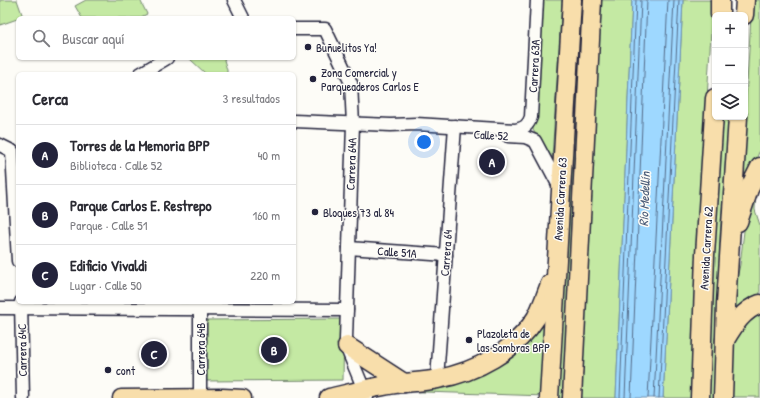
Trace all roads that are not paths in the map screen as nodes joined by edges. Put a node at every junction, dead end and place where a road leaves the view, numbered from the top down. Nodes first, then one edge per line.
1 (234, 0) edge
2 (572, 0) edge
3 (592, 0) edge
4 (720, 0) edge
5 (745, 0) edge
6 (536, 2) edge
7 (720, 12) edge
8 (744, 12) edge
9 (242, 16) edge
10 (296, 29) edge
11 (164, 60) edge
12 (143, 72) edge
13 (714, 120) edge
14 (738, 120) edge
15 (296, 121) edge
16 (352, 124) junction
17 (455, 129) junction
18 (522, 129) joint
19 (0, 145) edge
20 (15, 150) edge
21 (760, 167) edge
22 (16, 187) edge
23 (561, 190) junction
24 (349, 248) junction
25 (446, 255) junction
26 (729, 258) junction
27 (556, 264) junction
28 (760, 304) edge
29 (21, 305) edge
30 (200, 306) edge
31 (0, 308) edge
32 (348, 310) junction
33 (725, 340) junction
34 (347, 346) junction
35 (437, 379) junction
36 (404, 383) junction
37 (365, 394) edge
38 (200, 397) junction
39 (23, 398) edge
40 (121, 398) edge
41 (243, 398) edge
42 (329, 398) edge
43 (549, 398) edge
44 (572, 398) edge
45 (700, 398) edge
46 (723, 398) edge

1 - 9 street
2 - 23 highway, Avenida Carrera 63
3 - 44 highway, Avenida Carrera 63
4 - 7 highway
5 - 8 highway
6 - 18 street, Carrera 63A
10 - 16 street, Carrera 64A
11 - 12 street
13 - 45 highway, Avenida Carrera 62
14 - 26 highway, Avenida Carrera 62
15 - 16 street, Calle 52
16 - 17 street, Calle 52
16 - 24 street, Carrera 64A
17 - 18 street, Calle 52
17 - 23 street, Calle 52
17 - 25 street, Carrera 64
19 - 20 street
20 - 22 street
21 - 26 highway
23 - 27 highway, Avenida Carrera 63
24 - 25 street, Calle 51A
24 - 32 street, Carrera 64A
25 - 35 street, Carrera 64
26 - 33 highway, Avenida Carrera 62
27 - 35 highway
27 - 43 highway, Avenida Carrera 63
28 - 33 highway
29 - 30 street
29 - 31 street
29 - 39 street, Carrera 64C
30 - 32 street
30 - 38 street, Carrera 64B
32 - 34 street, Carrera 64A
33 - 46 highway, Avenida Carrera 62
34 - 36 highway
34 - 37 street, Carrera 64A
35 - 36 highway
36 - 37 highway
37 - 42 highway
38 - 40 main road
38 - 41 main road

